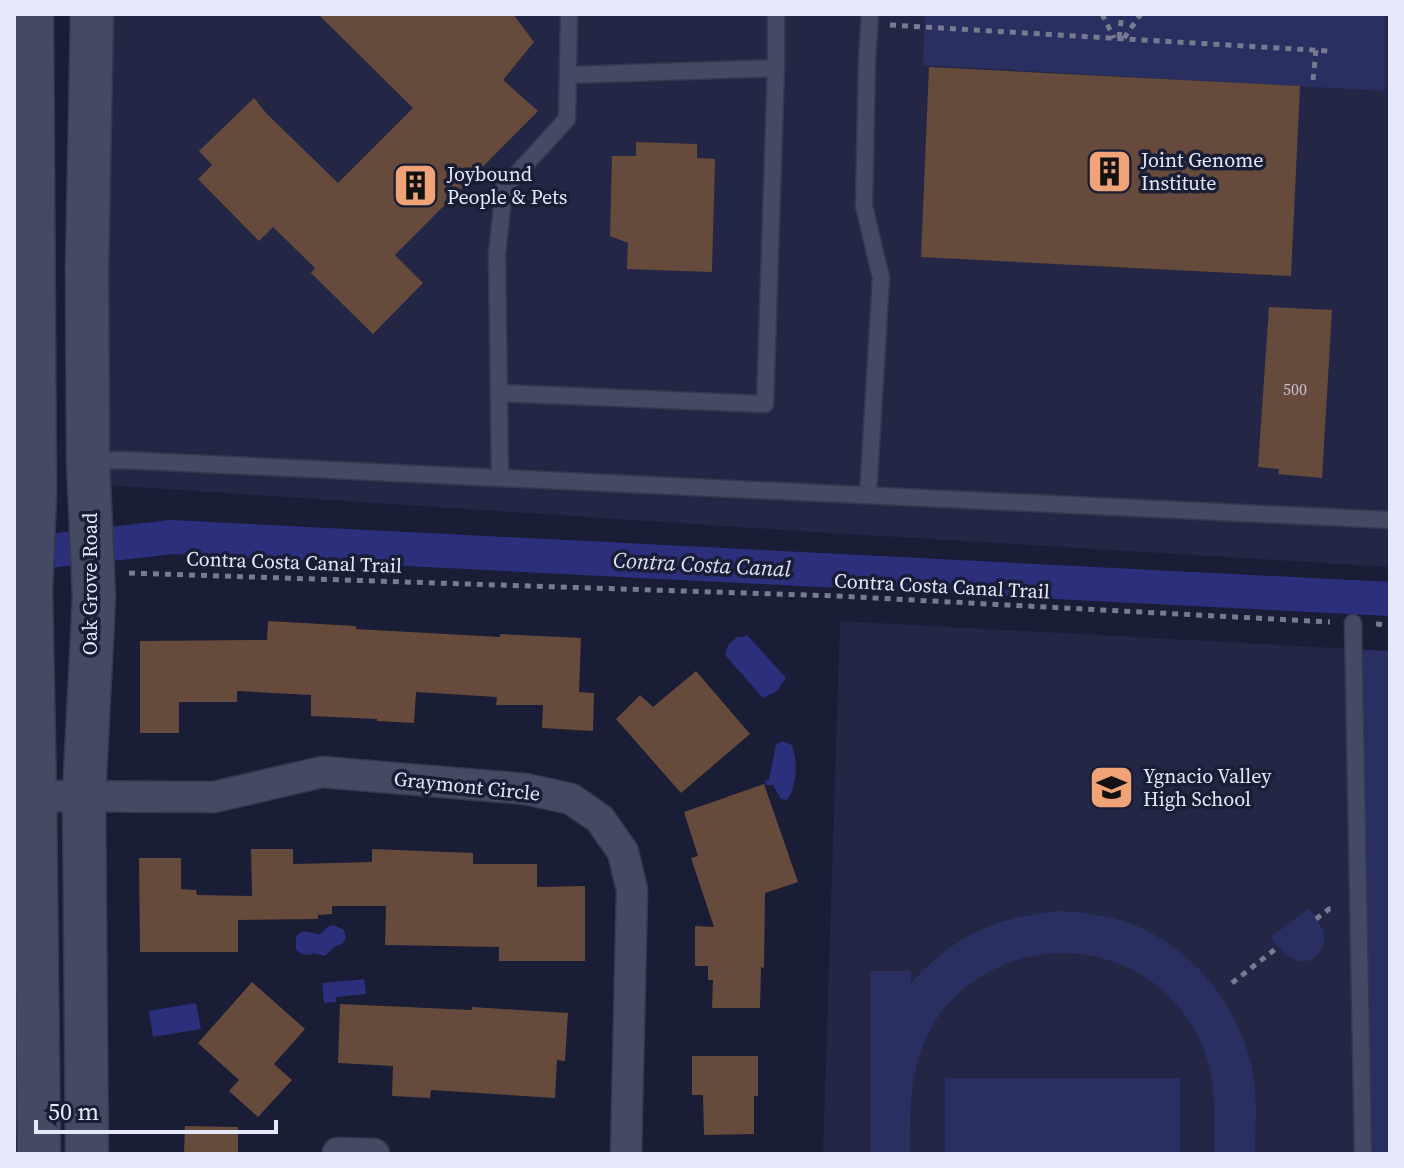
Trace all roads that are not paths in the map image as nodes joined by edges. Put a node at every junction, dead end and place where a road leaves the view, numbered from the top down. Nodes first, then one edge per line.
1 (32, 14) edge
2 (92, 14) edge
3 (569, 14) edge
4 (776, 14) edge
5 (870, 14) edge
6 (776, 68) junction
7 (569, 75) junction
8 (33, 280) junction
9 (499, 393) junction
10 (88, 461) junction
11 (500, 478) junction
12 (868, 495) junction
13 (1390, 520) edge
14 (1353, 623) road end
15 (27, 793) junction
16 (84, 796) junction
17 (338, 1153) edge
18 (39, 1154) edge
19 (87, 1154) edge
20 (374, 1154) edge
21 (626, 1154) edge
22 (1363, 1154) edge

1 - 8 main road
2 - 10 main road, Oak Grove Road
3 - 7 lane
4 - 6 lane
5 - 12 lane
6 - 7 lane
6 - 9 lane
7 - 9 lane
8 - 10 main road
8 - 15 main road
9 - 11 lane
10 - 11 lane
10 - 16 main road, Oak Grove Road
11 - 12 lane
12 - 13 lane
14 - 22 lane
15 - 16 street, Graymont Circle
15 - 18 main road
16 - 19 main road, Oak Grove Road
16 - 21 street, Graymont Circle
17 - 20 street

